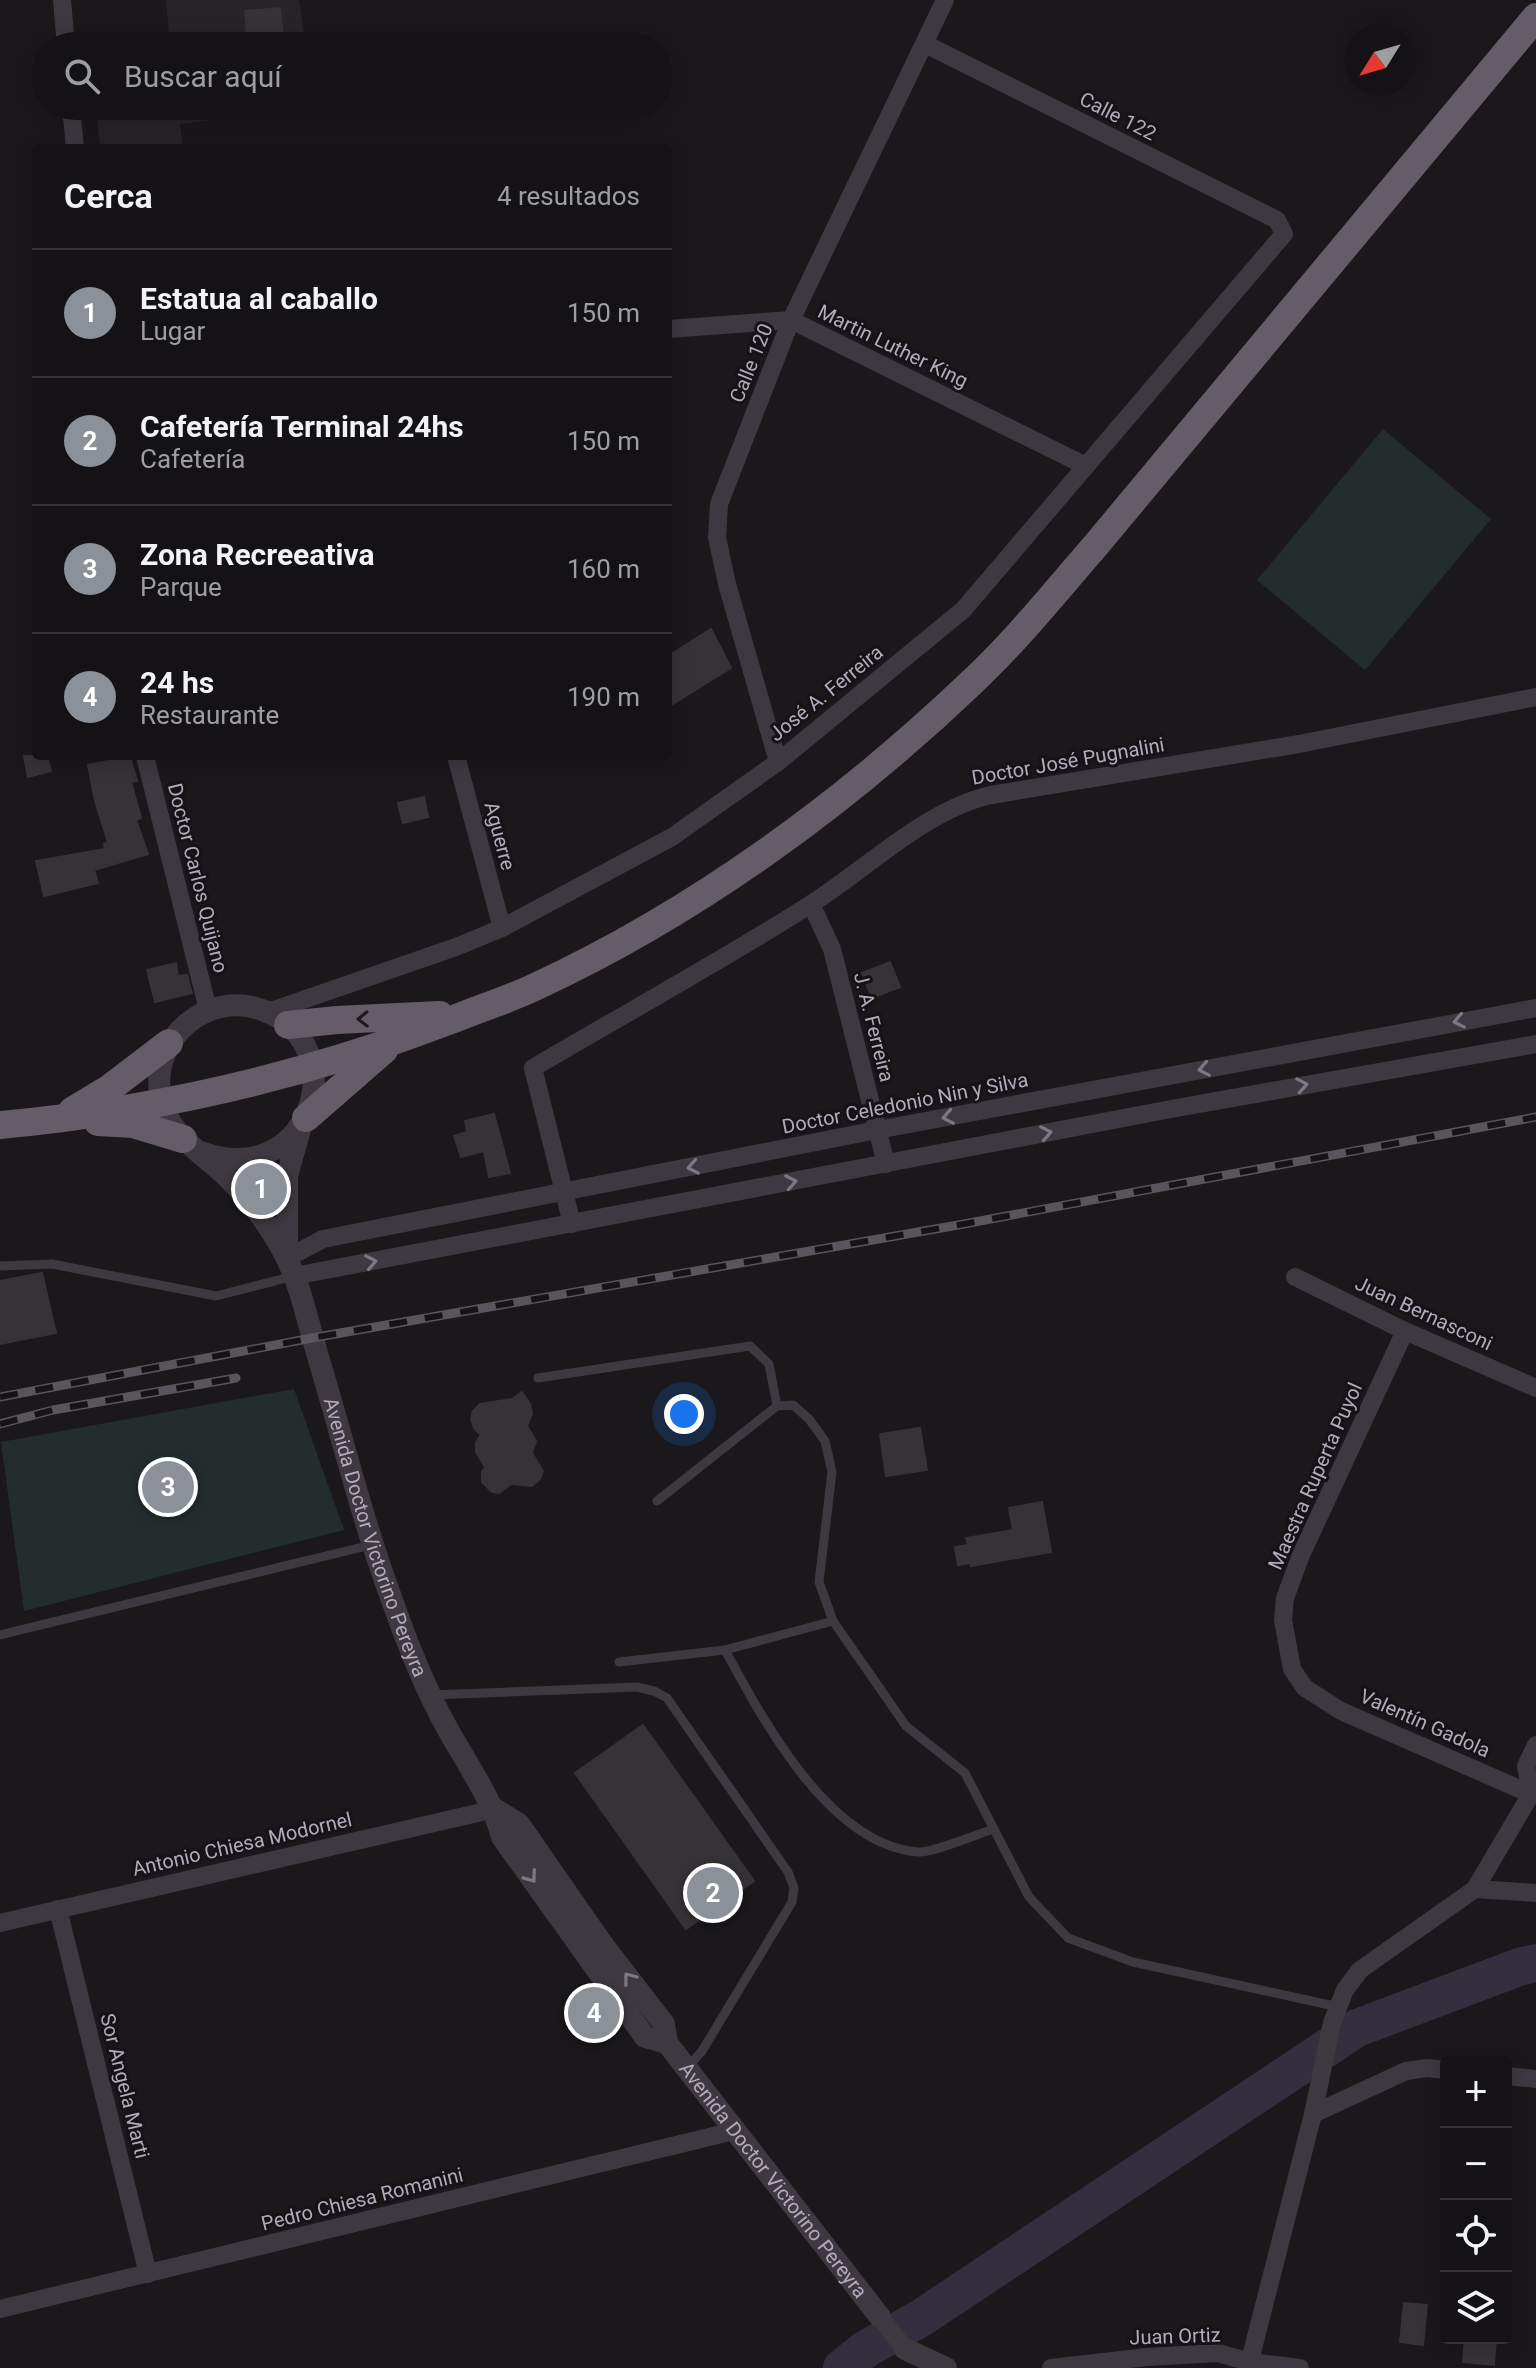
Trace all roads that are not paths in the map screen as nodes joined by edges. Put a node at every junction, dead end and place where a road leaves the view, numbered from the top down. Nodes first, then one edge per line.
1 (62, 0) edge
2 (945, 0) edge
3 (1536, 17) edge
4 (65, 32) edge
5 (925, 44) junction
6 (72, 120) edge
7 (75, 144) edge
8 (1284, 234) joint
9 (791, 320) junction
10 (672, 329) edge
11 (1086, 466) junction
12 (1536, 697) edge
13 (146, 760) edge
14 (457, 760) edge
15 (778, 762) junction
16 (811, 904) junction
17 (502, 928) junction
18 (1536, 1008) edge
19 (208, 1010) junction
20 (1505, 1012) junction
21 (469, 1013) junction
22 (278, 1018) junction
23 (169, 1043) junction
24 (392, 1043) junction
25 (1536, 1044) edge
26 (1510, 1047) junction
27 (312, 1067) junction
28 (1165, 1076) junction
29 (161, 1101) junction
30 (1171, 1109) junction
31 (58, 1120) junction
32 (303, 1122) junction
33 (0, 1125) edge
34 (877, 1130) junction
35 (192, 1145) junction
36 (886, 1164) junction
37 (565, 1192) junction
38 (572, 1224) junction
39 (0, 1266) edge
40 (290, 1267) junction
41 (1295, 1277) dead end
42 (1405, 1331) junction
43 (538, 1378) dead end
44 (1536, 1388) edge
45 (777, 1406) junction
46 (657, 1501) dead end
47 (374, 1544) junction
48 (833, 1621) junction
49 (0, 1635) edge
50 (725, 1650) junction
51 (619, 1662) dead end
52 (1305, 1688) joint
53 (430, 1695) junction
54 (1536, 1745) edge
55 (1533, 1792) edge
56 (495, 1809) junction
57 (994, 1829) junction
58 (1475, 1889) junction
59 (1536, 1893) edge
60 (58, 1909) junction
61 (0, 1923) edge
62 (1335, 2015) junction
63 (686, 2069) junction
64 (1440, 2069) edge
65 (1512, 2077) edge
66 (1536, 2079) edge
67 (1313, 2114) junction
68 (734, 2131) junction
69 (148, 2274) junction
70 (0, 2309) edge
71 (880, 2317) joint
72 (907, 2358) edge
73 (1077, 2366) edge
74 (1245, 2366) edge
75 (946, 2368) edge
76 (1051, 2368) edge
77 (1300, 2368) edge

1 - 4 street
2 - 5 street, Calle 120
3 - 21 highway
5 - 8 street, Calle 122
5 - 9 street, Calle 120
6 - 7 street
8 - 11 street, José A. Ferreira
9 - 10 street, Martin Luther King
9 - 11 street, Martin Luther King
9 - 15 street, Calle 120
11 - 15 street, José A. Ferreira
12 - 16 street, Doctor José Pugnalini
13 - 19 street, Doctor Carlos Quijano
14 - 17 street, Aguerre
15 - 17 street, José A. Ferreira
16 - 34 street, J. A. Ferreira
16 - 37 street, Doctor José Pugnalini
17 - 22 street, José A. Ferreira
18 - 20 street, Doctor Celedonio Nin y Silva
19 - 22 street
19 - 23 street
20 - 26 street
20 -> 28 street, Doctor Celedonio Nin y Silva
21 -> 22 highway
21 - 24 highway
22 - 27 street
23 - 29 street
23 - 31 highway
24 - 27 highway
24 - 32 highway
25 - 26 street
30 -> 26 street
27 - 29 highway
27 - 32 street
28 - 30 street
28 -> 34 street, Doctor Celedonio Nin y Silva
29 - 31 highway
29 - 35 street
36 -> 30 street
31 - 33 highway
31 - 35 highway
32 - 35 street
32 - 40 street
34 - 36 street, J. A. Ferreira
34 -> 37 street, Doctor Celedonio Nin y Silva
35 - 40 street
38 -> 36 street
37 - 38 street
37 - 40 street, Doctor Celedonio Nin y Silva
40 -> 38 street
39 - 40 lane
40 - 47 street, Avenida Doctor Victorino Pereyra
41 - 42 street, Juan Bernasconi
42 - 44 street, Juan Bernasconi
42 - 52 street, Maestra Ruperta Puyol
43 - 45 lane
45 - 46 lane
45 - 48 lane
47 - 49 lane
47 - 53 street, Avenida Doctor Victorino Pereyra
48 - 50 lane
48 - 57 lane
50 - 51 lane
50 - 57 lane
52 - 55 street, Valentín Gadola
53 - 56 street, Avenida Doctor Victorino Pereyra
53 - 63 lane
54 - 55 street
55 - 58 street
56 - 60 street, Antonio Chiesa Modornel
56 - 63 street, Avenida Doctor Victorino Pereyra
57 - 62 lane
58 - 59 street
58 - 62 street
60 - 61 street, Antonio Chiesa Modornel
60 - 69 street, Sor Angela Marti
62 - 67 street
63 - 68 street, Avenida Doctor Victorino Pereyra
64 - 67 street
65 - 66 street
67 - 74 street
68 - 69 street, Pedro Chiesa Romanini
68 - 71 street, Avenida Doctor Victorino Pereyra
69 - 70 street, Pedro Chiesa Romanini
71 - 72 street
72 - 75 street
73 - 74 street, Juan Ortiz
73 - 76 street, Juan Ortiz
74 - 77 street, Juan Ortiz

